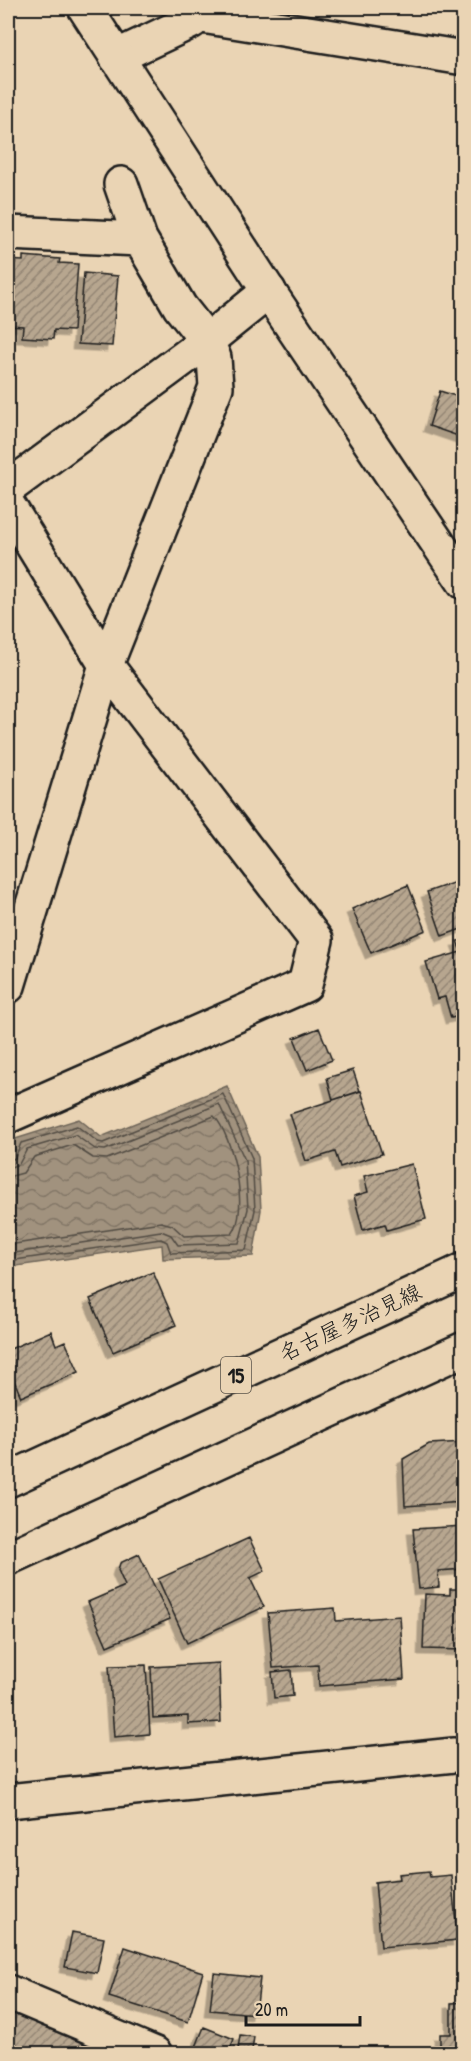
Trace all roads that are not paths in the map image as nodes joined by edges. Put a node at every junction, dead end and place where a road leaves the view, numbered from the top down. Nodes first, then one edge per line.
1 (85, 8) edge
2 (202, 11) edge
3 (116, 57) junction
4 (464, 58) edge
5 (121, 184) dead end
6 (8, 233) edge
7 (140, 239) junction
8 (269, 291) junction
9 (207, 341) junction
10 (8, 488) edge
11 (8, 506) edge
12 (464, 582) edge
13 (106, 665) junction
14 (17, 911) edge
15 (8, 986) edge
16 (8, 1116) edge
17 (464, 1270) edge
18 (464, 1349) edge
19 (8, 1480) edge
20 (8, 1558) edge
21 (454, 1755) dead end
22 (8, 1800) edge
23 (8, 1992) edge
24 (155, 2054) edge

1 - 3 street
2 - 3 street
2 - 4 street
3 - 8 street
5 - 7 street
6 - 7 street
7 - 9 street
8 - 9 street
8 - 12 street
9 - 10 street
9 - 13 street
11 - 13 street
13 - 14 street
13 - 16 street
14 - 15 street
17 - 19 street, 名古屋多治見線 / 15
18 - 20 street
21 - 22 street
23 - 24 street

